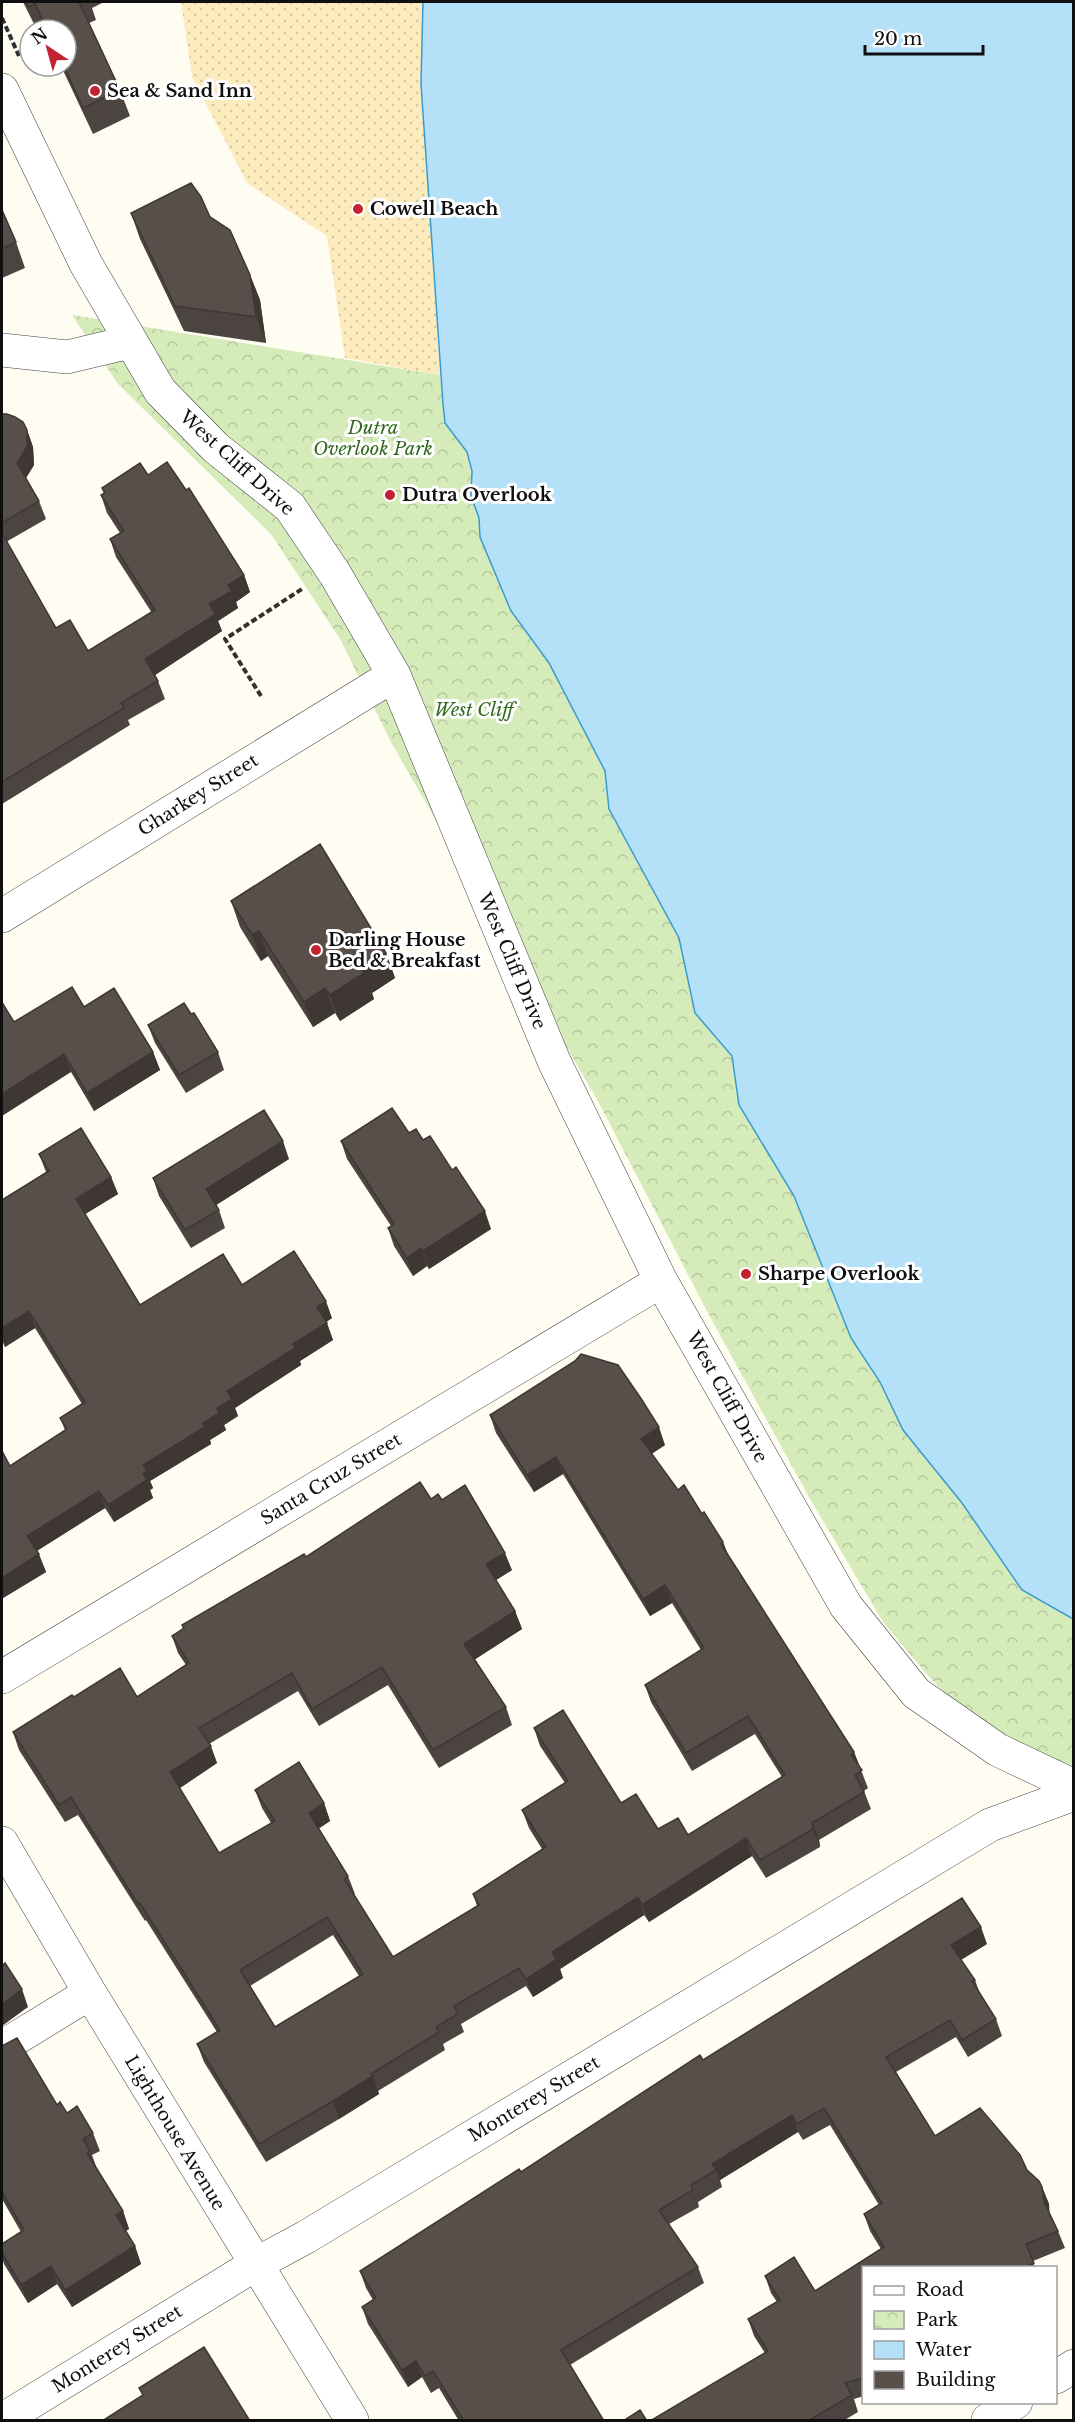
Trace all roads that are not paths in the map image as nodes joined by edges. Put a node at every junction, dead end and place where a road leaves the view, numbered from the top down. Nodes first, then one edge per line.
1 (2, 90) edge
2 (130, 342) junction
3 (2, 350) edge
4 (394, 675) junction
5 (2, 916) edge
6 (661, 1281) junction
7 (2, 1677) edge
8 (1074, 1786) edge
9 (1074, 1794) edge
10 (2, 1843) edge
11 (90, 1993) junction
12 (2, 2047) edge
13 (256, 2264) junction
14 (1074, 2366) edge
15 (1057, 2377) edge
16 (1014, 2404) edge
17 (2, 2420) edge
18 (352, 2421) edge
19 (988, 2421) edge

1 - 2 street, West Cliff Drive
2 - 3 street
2 - 4 street, West Cliff Drive
4 - 5 street, Gharkey Street
4 - 6 street, West Cliff Drive
6 - 7 street, Santa Cruz Street
6 - 8 street, West Cliff Drive
9 - 13 street, Monterey Street
10 - 11 street, Lighthouse Avenue
11 - 12 street
11 - 13 street, Lighthouse Avenue
13 - 17 street, Monterey Street
13 - 18 street, Lighthouse Avenue
14 - 15 street
16 - 19 street

